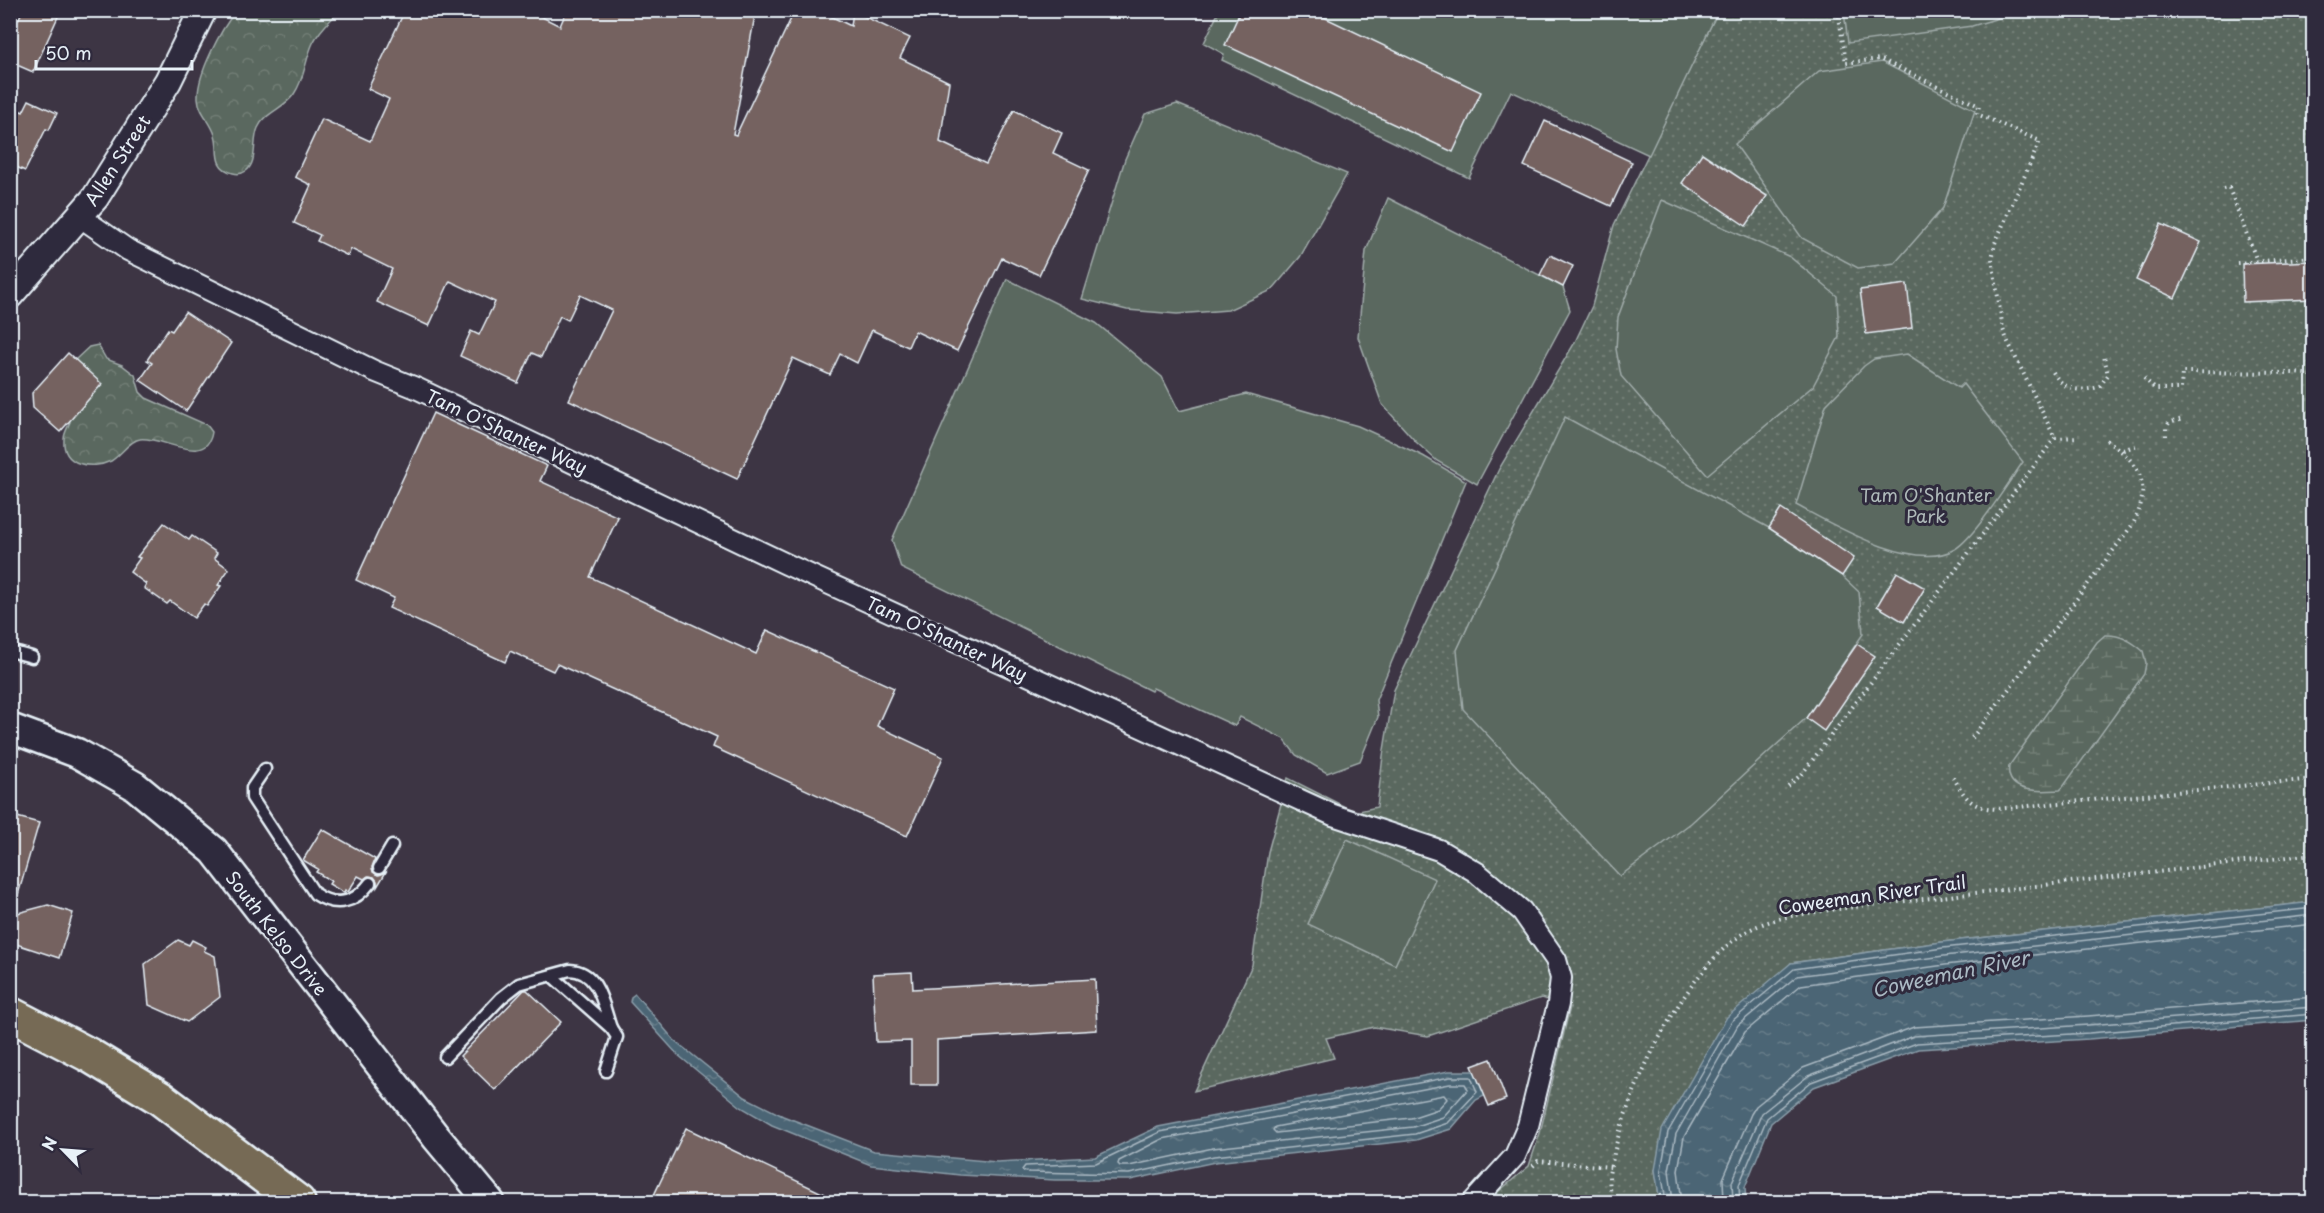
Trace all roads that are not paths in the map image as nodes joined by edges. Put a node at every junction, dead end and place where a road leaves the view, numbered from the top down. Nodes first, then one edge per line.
1 (203, 10) edge
2 (80, 216) junction
3 (10, 295) edge
4 (10, 651) edge
5 (32, 657) dead end
6 (10, 728) edge
7 (264, 769) dead end
8 (392, 846) dead end
9 (379, 868) dead end
10 (370, 883) dead end
11 (552, 976) junction
12 (10, 1014) edge
13 (611, 1028) junction
14 (445, 1057) dead end
15 (606, 1071) dead end
16 (298, 1203) edge
17 (490, 1203) edge
18 (1473, 1203) edge

1 - 2 street, Allen Street
2 - 3 street, Allen Street
2 - 18 street, Tam O'Shanter Way
4 - 5 lane
6 - 17 main road, South Kelso Drive
7 - 10 lane
8 - 9 lane
11 - 13 lane
11 - 13 lane
11 - 14 lane
12 - 16 highway
13 - 15 lane

